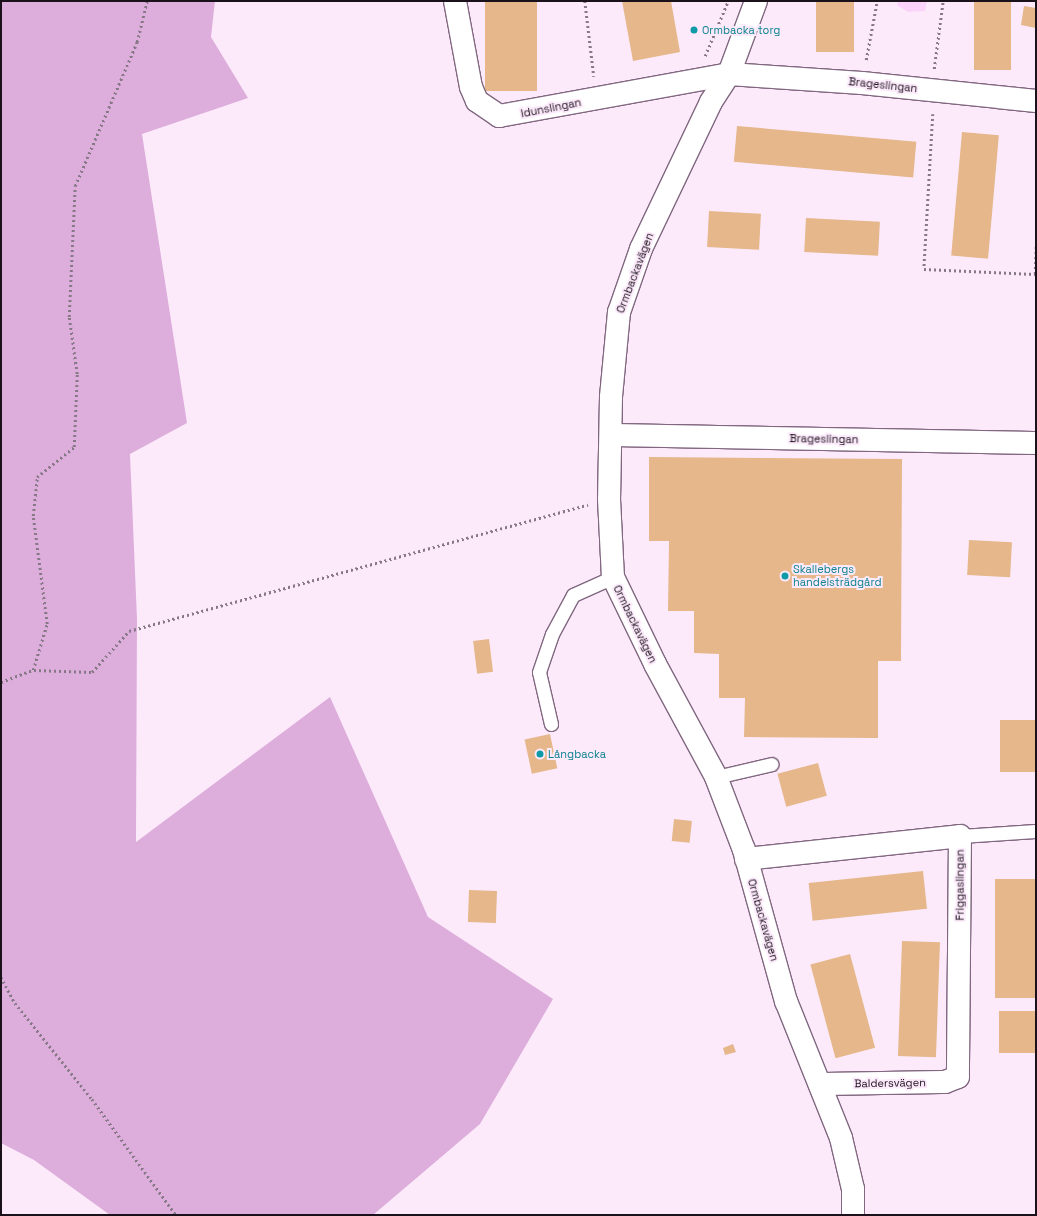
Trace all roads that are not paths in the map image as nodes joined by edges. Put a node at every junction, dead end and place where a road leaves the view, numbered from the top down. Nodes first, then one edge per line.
1 (455, 1) edge
2 (756, 1) edge
3 (729, 74) junction
4 (1036, 101) edge
5 (611, 435) junction
6 (1036, 443) edge
7 (613, 577) junction
8 (551, 724) dead end
9 (772, 764) dead end
10 (716, 777) junction
11 (1036, 831) edge
12 (960, 836) junction
13 (746, 859) junction
14 (958, 1077) joint
15 (820, 1084) junction
16 (853, 1215) edge

1 - 3 street, Idunslingan
2 - 3 street, Ormbackavägen
3 - 4 street, Brageslingan
3 - 5 street, Ormbackavägen
5 - 6 street, Brageslingan
5 - 7 street, Ormbackavägen
7 - 8 lane
7 - 10 street, Ormbackavägen
9 - 10 lane
10 - 13 street, Ormbackavägen
11 - 12 lane
12 - 13 street, Friggaslingan
12 - 14 street, Friggaslingan
13 - 15 street, Ormbackavägen
14 - 15 street, Baldersvägen
15 - 16 street, Ormbackavägen

